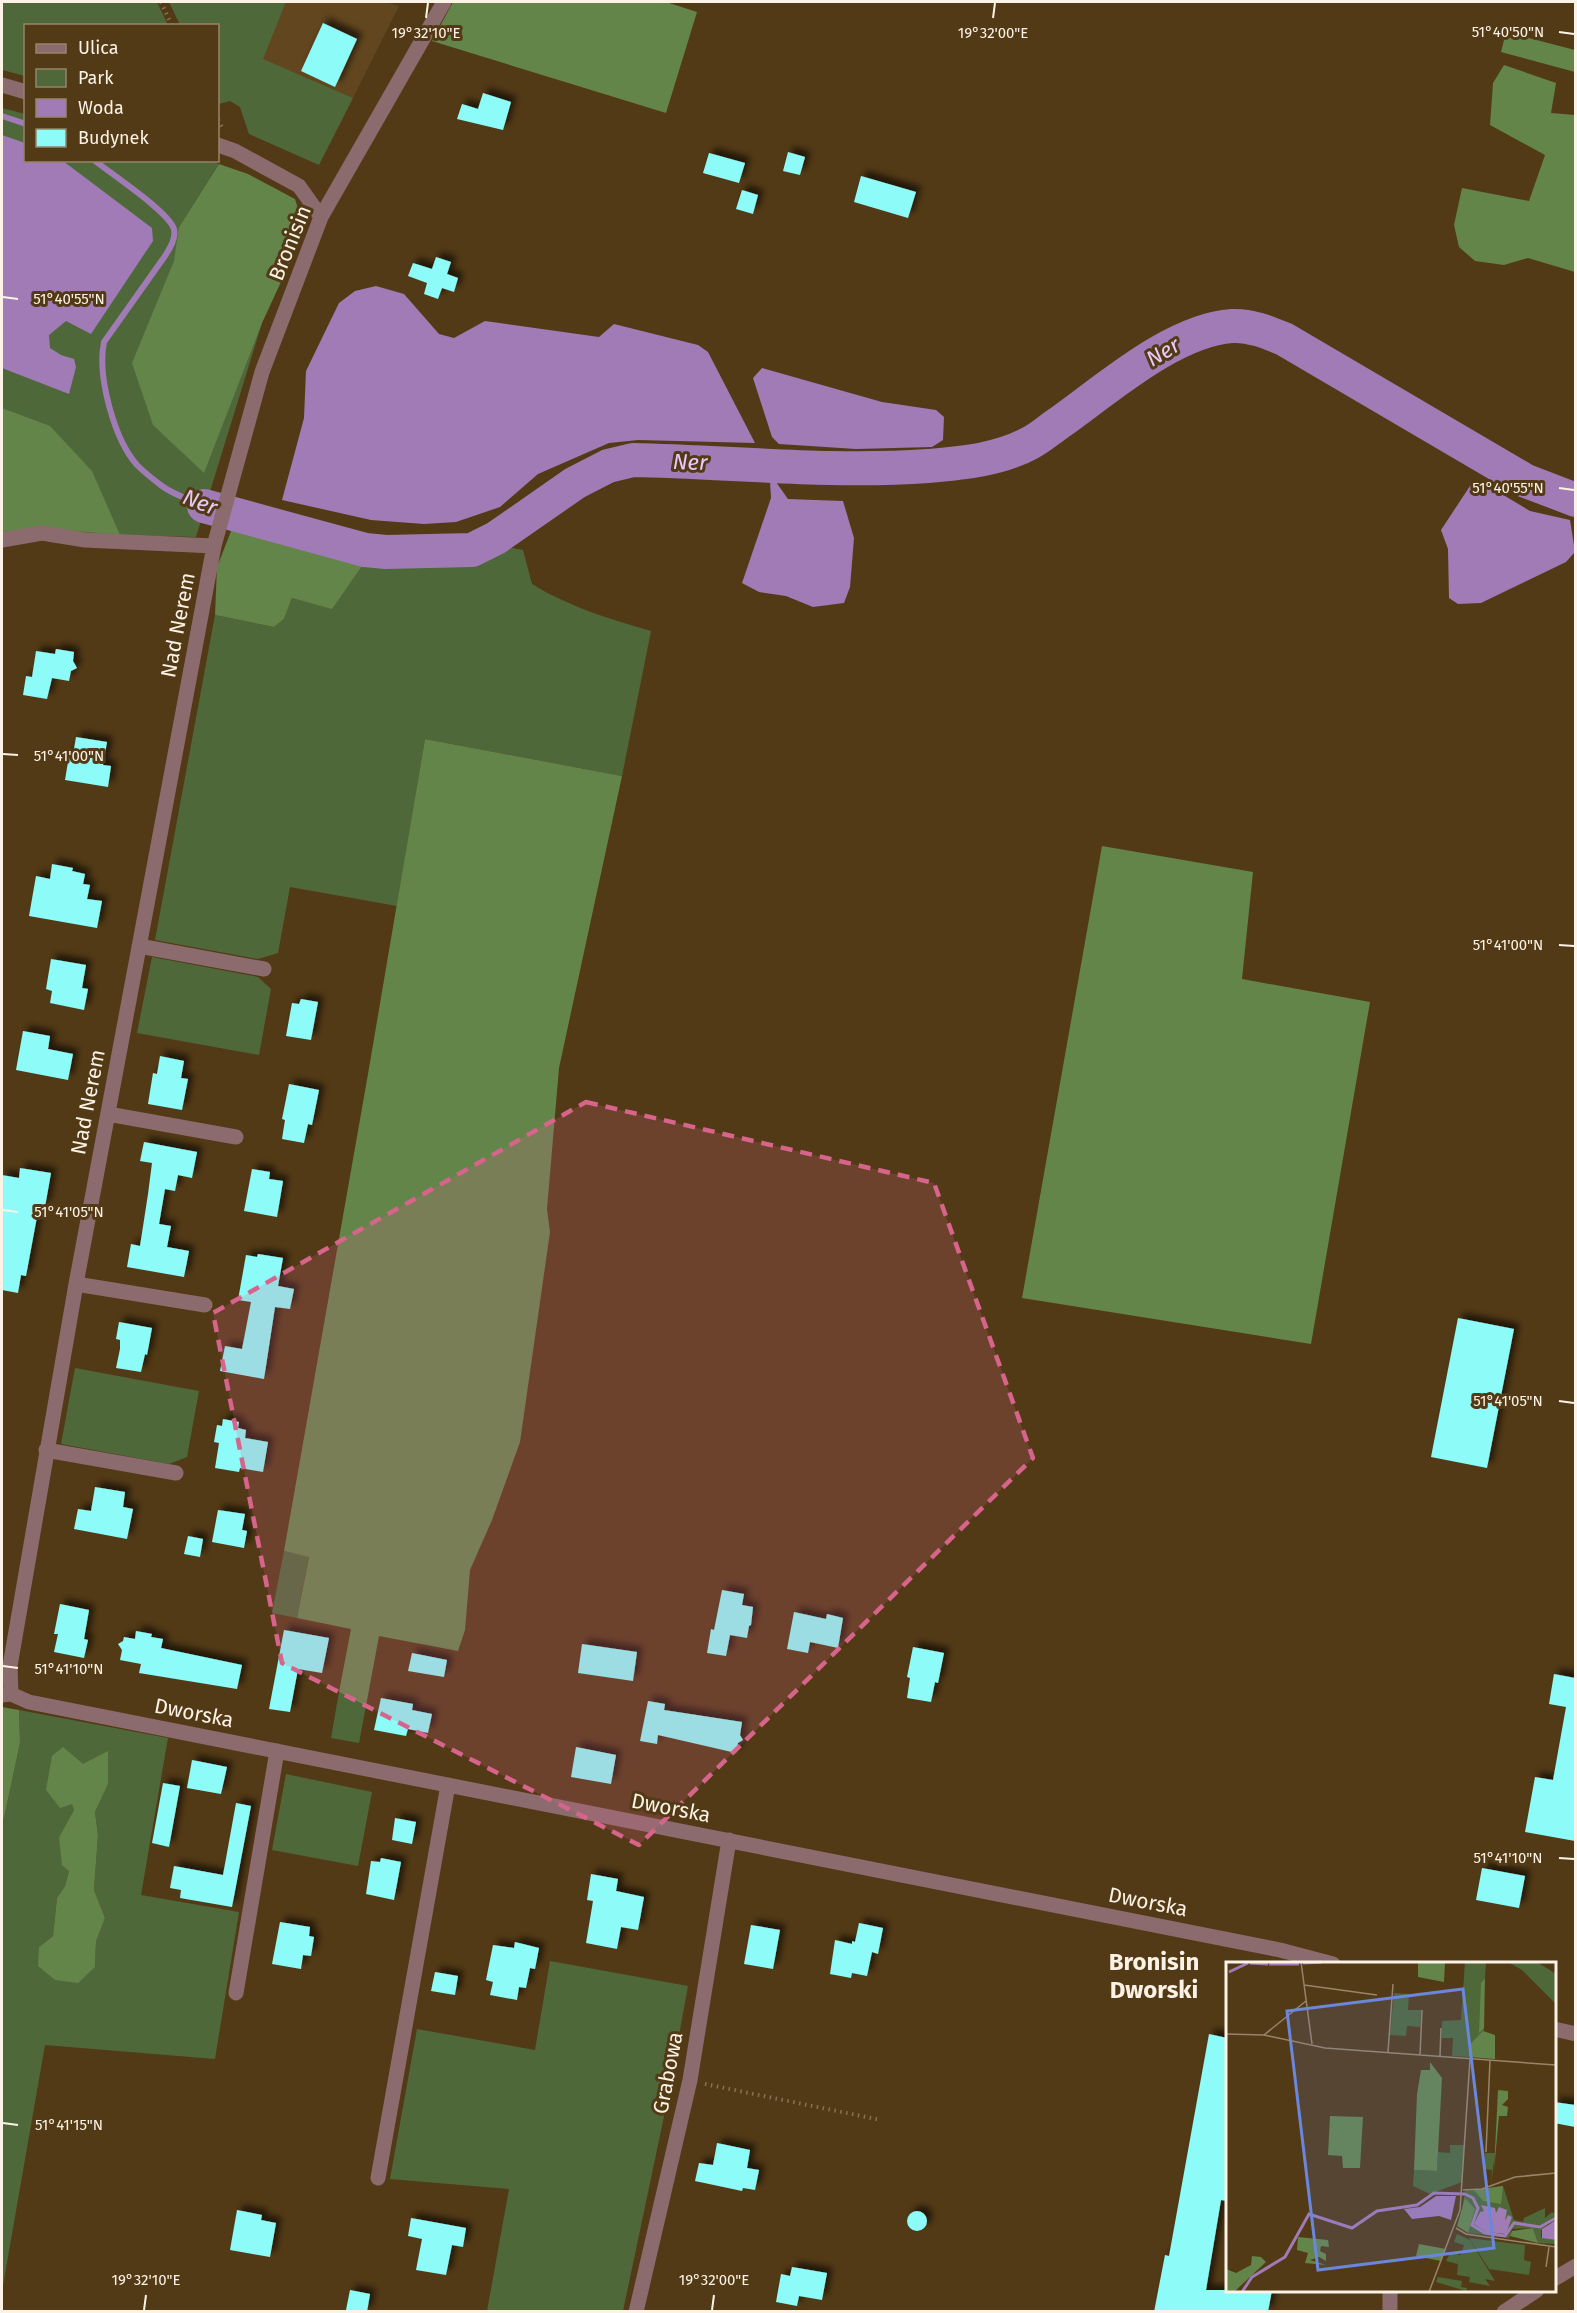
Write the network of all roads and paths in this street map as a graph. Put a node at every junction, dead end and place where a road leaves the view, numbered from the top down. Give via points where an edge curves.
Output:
1 (161, 2) edge
2 (444, 2) edge
3 (170, 24) edge
4 (2, 85) edge
5 (24, 91) edge
6 (219, 145) edge
7 (321, 217) junction
8 (221, 521) joint
9 (2, 540) edge
10 (214, 546) junction
11 (139, 946) junction
12 (264, 969) dead end
13 (108, 1114) junction
14 (236, 1137) dead end
15 (76, 1284) junction
16 (205, 1305) dead end
17 (46, 1450) junction
18 (176, 1473) dead end
19 (6, 1694) edge
20 (277, 1751) junction
21 (448, 1785) junction
22 (729, 1840) junction
23 (1325, 1962) edge
24 (236, 1993) dead end
25 (1556, 2029) edge
26 (1575, 2034) edge
27 (690, 2080) junction
28 (881, 2120) dead end
29 (378, 2178) dead end
30 (1575, 2266) edge
31 (1556, 2278) edge
32 (1390, 2292) edge
33 (1534, 2292) edge
34 (636, 2312) edge
35 (1390, 2312) edge
36 (1504, 2312) edge

1 - 3 path
2 - 7 street, Bronisin
4 - 5 street
6 - 7 street via 299,186
7 - 8 street, Bronisin via 262,372
8 - 10 street, Nad Nerem
9 - 10 street via 42,534
10 - 11 street, Nad Nerem
11 - 12 street
11 - 13 street, Nad Nerem
13 - 14 street
13 - 15 street, Nad Nerem
15 - 16 street
15 - 17 street, Nad Nerem
17 - 18 street
17 - 19 street, Nad Nerem
19 - 20 street, Dworska via 29,1702
20 - 21 street, Dworska
20 - 24 street
21 - 22 street, Dworska
21 - 29 street
22 - 23 street, Dworska via 1257,1945
22 - 27 street, Grabowa
25 - 26 street
27 - 28 path
27 - 34 street, Grabowa
30 - 31 street
32 - 35 street
33 - 36 street

